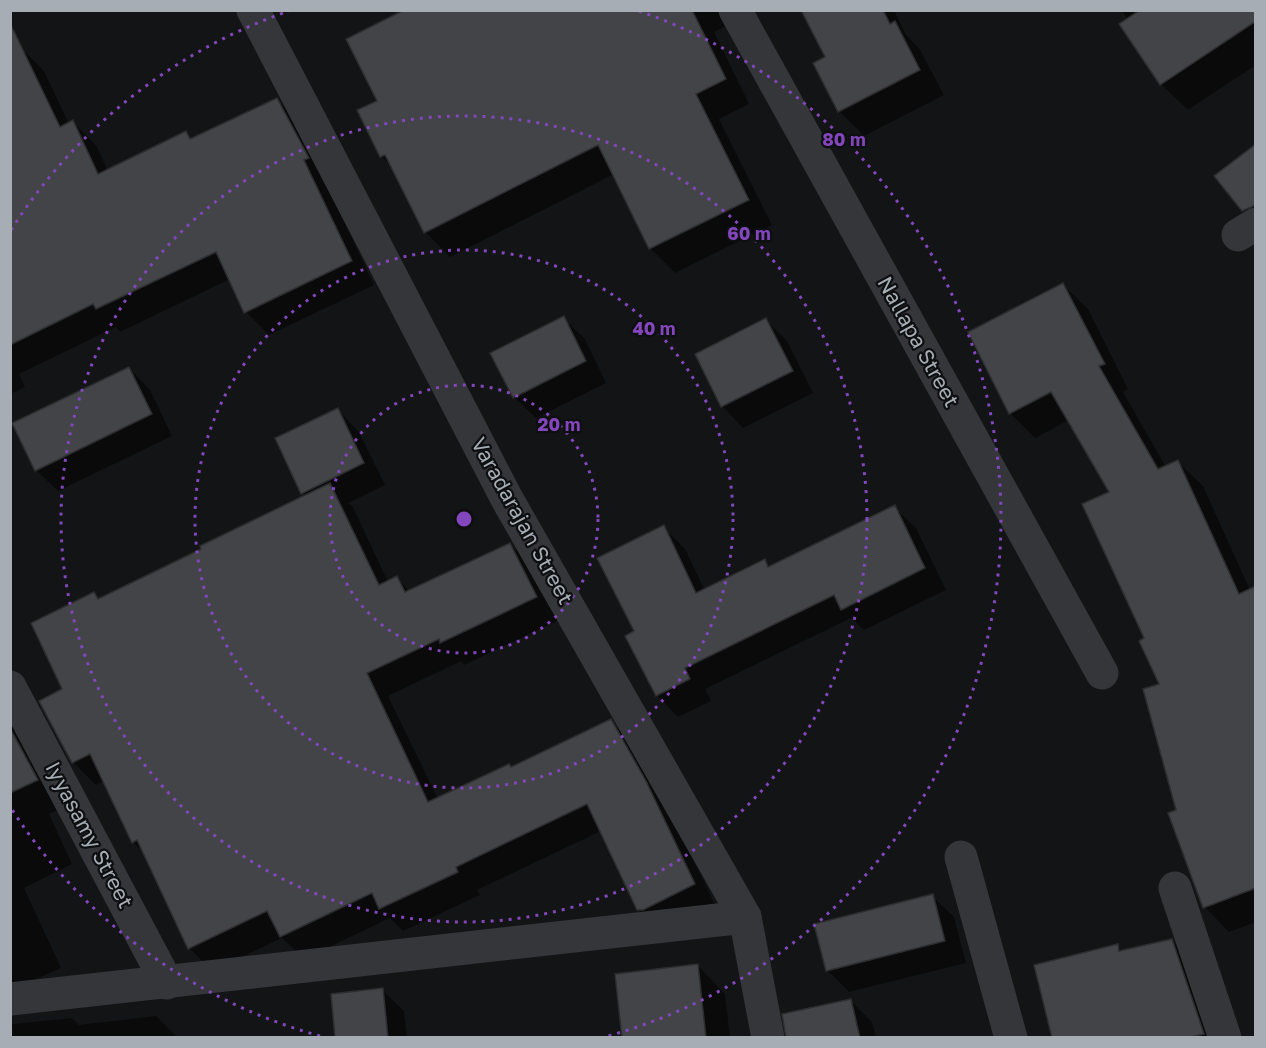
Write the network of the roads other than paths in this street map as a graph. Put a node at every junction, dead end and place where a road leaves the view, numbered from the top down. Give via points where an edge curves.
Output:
1 (253, 10) edge
2 (735, 10) edge
3 (1102, 673) dead end
4 (10, 687) edge
5 (961, 857) dead end
6 (1175, 888) dead end
7 (745, 917) junction
8 (166, 983) junction
9 (10, 999) edge
10 (768, 1038) edge
11 (1011, 1038) edge
12 (1225, 1038) edge

1 - 7 street, Varadarajan Street via 507,498
2 - 3 street, Nallapa Street
4 - 8 street, Iyyasamy Street
5 - 11 street
6 - 12 street
7 - 8 street
7 - 10 street, Varadarajan Street
8 - 9 street

